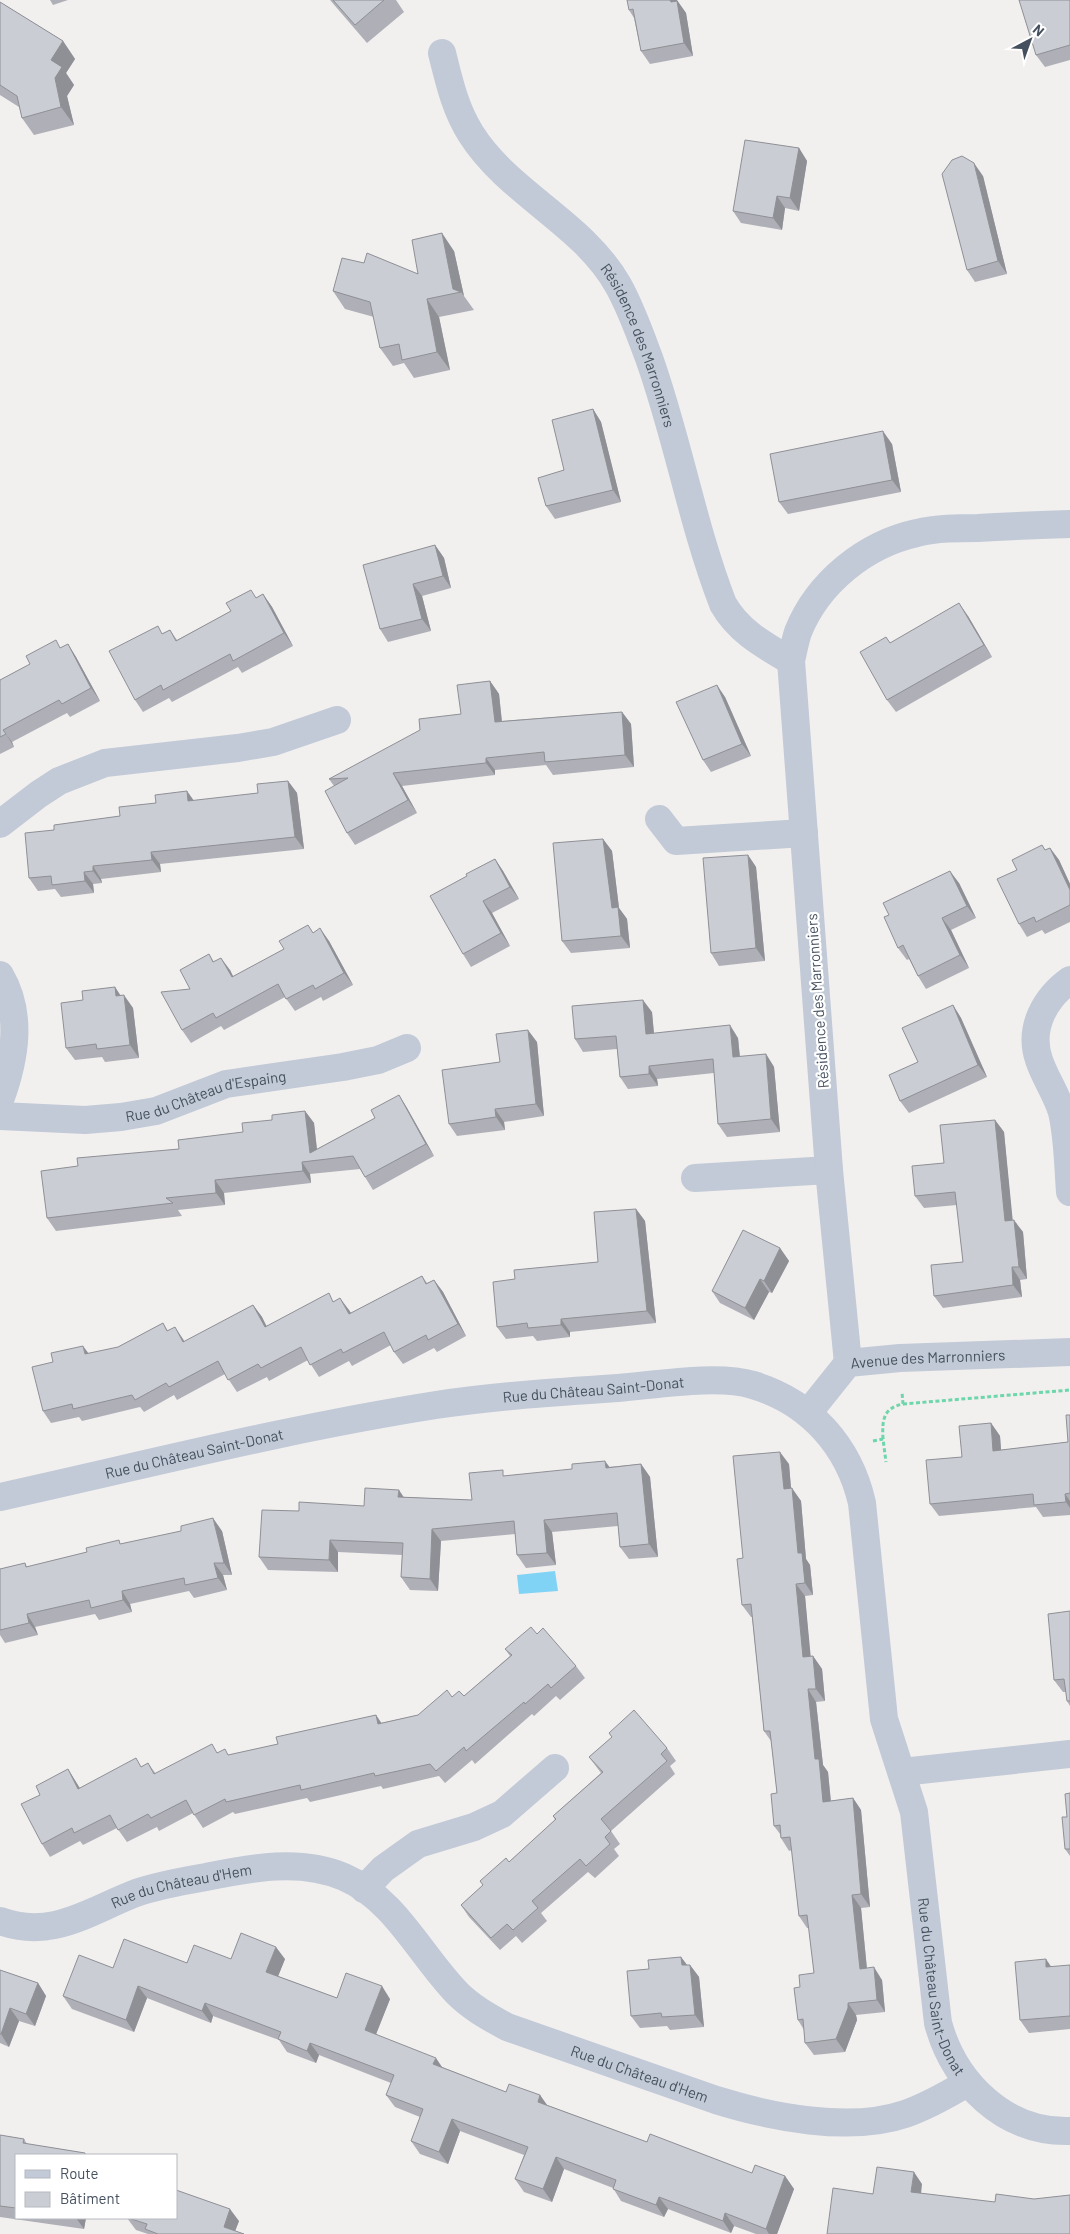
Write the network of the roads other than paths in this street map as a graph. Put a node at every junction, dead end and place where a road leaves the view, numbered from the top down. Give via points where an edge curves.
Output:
1 (442, 52) dead end
2 (1070, 524) edge
3 (791, 662) junction
4 (337, 720) dead end
5 (659, 819) dead end
6 (0, 824) edge
7 (804, 833) junction
8 (0, 975) edge
9 (1070, 980) edge
10 (406, 1048) dead end
11 (0, 1100) edge
12 (0, 1116) edge
13 (829, 1170) junction
14 (695, 1178) dead end
15 (1070, 1192) edge
16 (1070, 1352) edge
17 (848, 1363) junction
18 (808, 1413) junction
19 (0, 1497) edge
20 (1070, 1754) edge
21 (555, 1768) dead end
22 (902, 1772) junction
23 (364, 1889) junction
24 (0, 1921) edge
25 (967, 2083) junction
26 (1070, 2131) edge

1 - 3 street, Résidence des Marronniers via 453,96 471,135 512,179 593,251 617,283 662,397 723,604 732,620 749,636
2 - 3 street, Résidence des Marronniers via 939,530 917,533 872,550 853,562 821,594 798,632
3 - 7 street, Résidence des Marronniers
4 - 6 street via 306,732 238,748 105,763 59,782
5 - 7 street via 676,841
7 - 13 street, Résidence des Marronniers
8 - 11 street via 7,987 14,1014 15,1046
9 - 15 street via 1058,989 1040,1014 1036,1046 1062,1114
10 - 12 street, Rue du Château d'Espaing via 378,1060 226,1084 156,1111 121,1117 85,1120
13 - 14 street
13 - 17 street, Résidence des Marronniers
16 - 17 street, Avenue des Marronniers
17 - 18 street, Avenue des Marronniers
18 - 19 street, Rue du Château Saint-Donat via 787,1398 733,1382 511,1395 281,1434
18 - 22 street, Rue du Château Saint-Donat via 841,1449 857,1482 862,1502 884,1719
20 - 22 street
21 - 23 street via 502,1814 474,1828 418,1844 383,1869
22 - 25 street, Rue du Château Saint-Donat via 916,1821 938,2022 944,2044
23 - 24 street, Rue du Château d'Hem via 344,1877 319,1870 257,1867 138,1892 67,1924 39,1928 13,1926
23 - 25 street, Rue du Château d'Hem via 388,1909 457,1993 478,2012 507,2027 716,2100 802,2120 852,2121 903,2115
25 - 26 street, Rue du Château Saint-Donat via 982,2098 1020,2122 1043,2129

